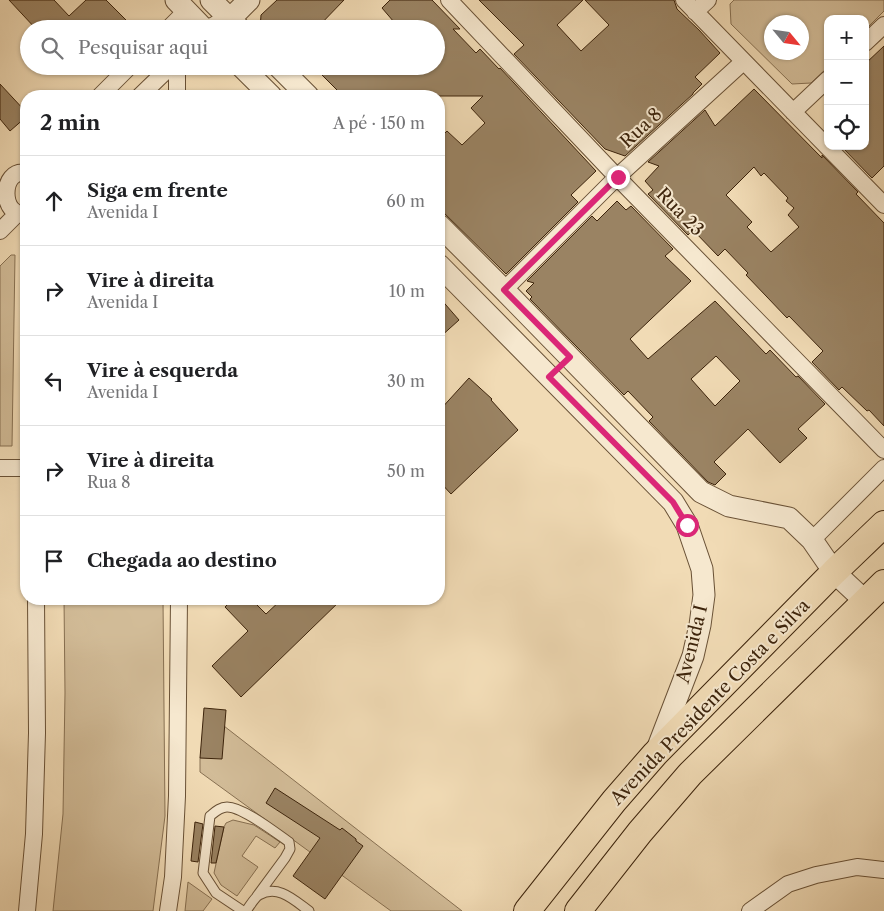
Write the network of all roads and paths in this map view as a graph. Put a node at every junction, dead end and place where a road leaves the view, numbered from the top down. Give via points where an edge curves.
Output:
1 (211, 0) edge
2 (248, 0) edge
3 (448, 0) edge
4 (684, 0) edge
5 (708, 0) edge
6 (186, 4) edge
7 (695, 12) junction
8 (174, 20) edge
9 (198, 20) edge
10 (224, 20) edge
11 (231, 20) edge
12 (884, 25) edge
13 (869, 39) edge
14 (743, 62) junction
15 (121, 75) edge
16 (162, 75) edge
17 (177, 75) edge
18 (250, 75) edge
19 (287, 75) edge
20 (824, 83) edge
21 (106, 90) edge
22 (146, 90) edge
23 (177, 90) edge
24 (265, 90) edge
25 (302, 90) edge
26 (793, 112) junction
27 (20, 172) edge
28 (618, 177) junction
29 (0, 191) edge
30 (884, 205) edge
31 (20, 214) edge
32 (20, 216) edge
33 (0, 231) edge
34 (445, 231) edge
35 (445, 271) edge
36 (504, 290) junction
37 (570, 357) junction
38 (549, 377) junction
39 (884, 450) edge
40 (0, 468) edge
41 (20, 468) edge
42 (884, 468) edge
43 (884, 524) edge
44 (812, 540) junction
45 (834, 572) junction
46 (884, 583) edge
47 (865, 601) junction
48 (36, 605) edge
49 (179, 605) edge
50 (655, 754) junction
51 (884, 870) edge
52 (258, 896) junction
53 (27, 911) edge
54 (168, 911) edge
55 (245, 911) edge
56 (309, 911) edge
57 (527, 911) edge
58 (578, 911) edge
59 (750, 911) edge

1 - 10 street
2 - 11 street
3 - 28 street, Rua 23
4 - 7 street
5 - 7 street
6 - 8 street
6 - 9 street
7 - 14 street
12 - 13 street
14 - 26 street
14 - 28 street, Rua 8
15 - 21 street
16 - 22 street
17 - 23 street
18 - 24 street
19 - 25 street
20 - 26 street
26 - 30 street
27 - 29 street via 7,178
28 - 36 street, Rua 8
28 - 39 street, Rua 23
29 - 31 street via 5,207 10,212
32 - 33 street
34 - 36 street
35 - 38 street, Avenida I
36 - 37 street
37 - 38 street
37 - 44 street via 700,492 729,506 789,518
38 - 50 street, Avenida I via 673,502 687,525 702,569 704,595 693,656
40 - 41 street
42 - 44 street
43 - 45 main road, Avenida Presidente Costa e Silva
44 - 45 street
45 - 47 street
45 - 50 main road, Avenida Presidente Costa e Silva
46 - 47 main road, Avenida Presidente Costa e Silva
47 - 58 main road, Avenida Presidente Costa e Silva via 690,774
48 - 53 street via 34,834
49 - 54 street via 177,796
50 - 57 main road, Avenida Presidente Costa e Silva
51 - 59 street via 857,868 816,875 788,884
52 - 55 lane
52 - 55 lane via 285,858 290,849 289,842 254,817 228,807 217,810 210,816 204,873 216,893
52 - 56 lane via 274,891

